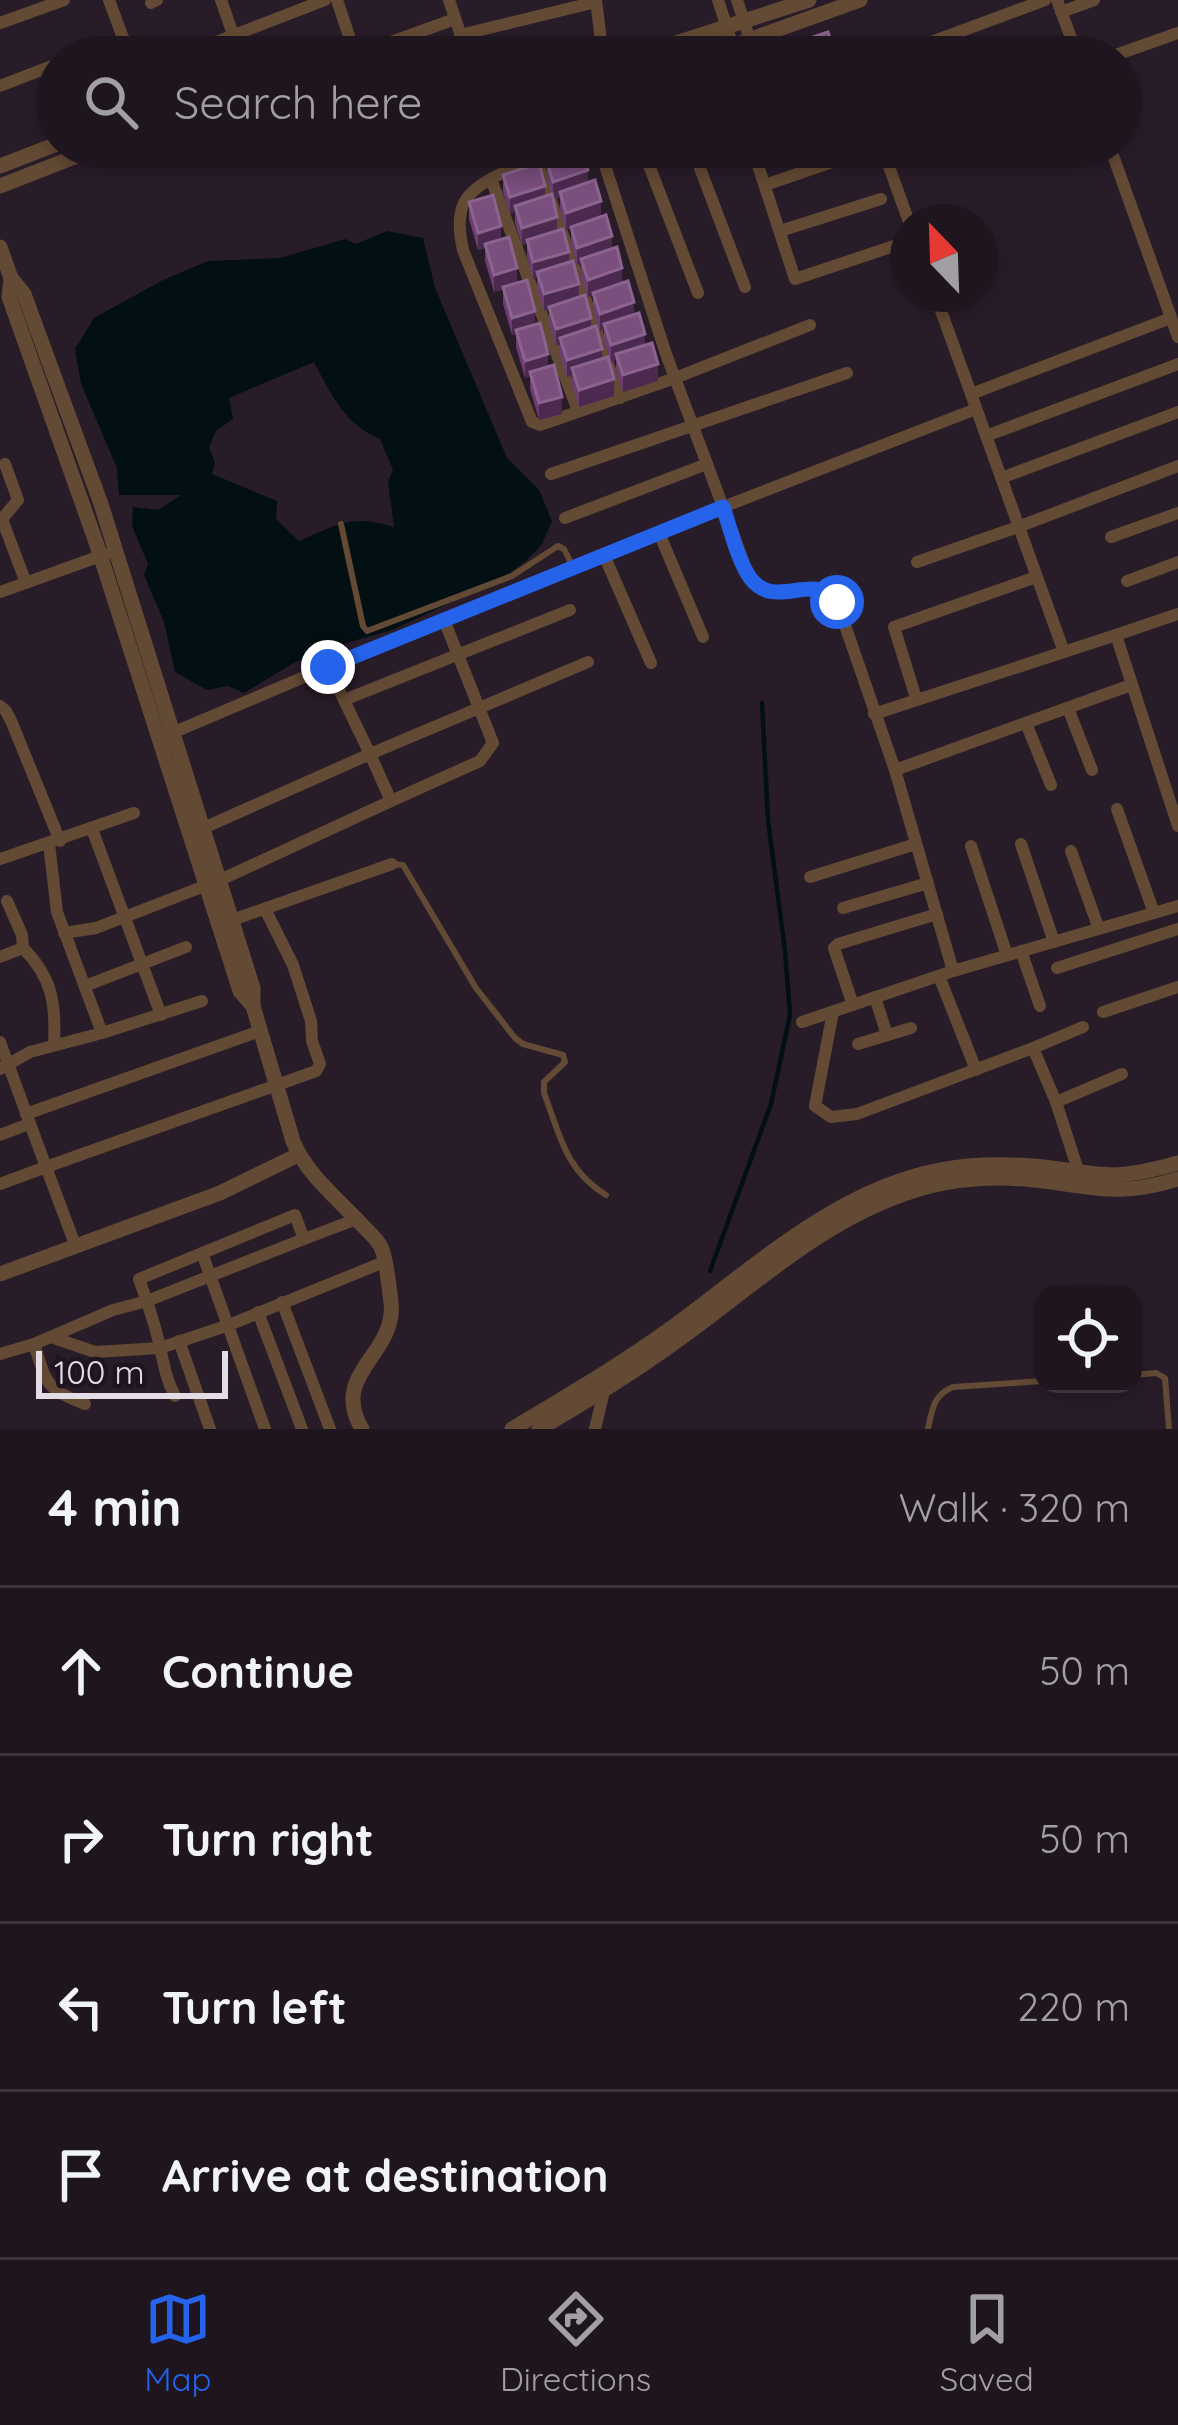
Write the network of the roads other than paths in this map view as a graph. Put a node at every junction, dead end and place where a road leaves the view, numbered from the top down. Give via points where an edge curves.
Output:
1 (64, 0) edge
2 (109, 0) edge
3 (221, 0) edge
4 (326, 0) edge
5 (337, 0) edge
6 (449, 0) edge
7 (528, 0) edge
8 (718, 0) edge
9 (737, 0) edge
10 (809, 0) edge
11 (860, 0) edge
12 (1045, 0) edge
13 (1094, 0) edge
14 (596, 1) edge
15 (1059, 6) edge
16 (532, 17) junction
17 (455, 19) junction
18 (0, 23) edge
19 (727, 26) junction
20 (1178, 33) edge
21 (460, 35) joint
22 (123, 36) edge
23 (234, 36) edge
24 (236, 36) edge
25 (349, 36) edge
26 (409, 36) edge
27 (600, 36) edge
28 (697, 36) edge
29 (724, 36) edge
30 (743, 36) edge
31 (761, 36) edge
32 (948, 36) edge
33 (1070, 36) edge
34 (1142, 46) edge
35 (36, 72) edge
36 (0, 86) edge
37 (36, 152) edge
38 (0, 166) edge
39 (46, 168) edge
40 (518, 168) edge
41 (539, 168) edge
42 (606, 168) edge
43 (650, 168) edge
44 (700, 168) edge
45 (760, 168) edge
46 (817, 168) edge
47 (887, 168) edge
48 (1118, 168) edge
49 (491, 178) junction
50 (766, 185) junction
51 (0, 186) edge
52 (881, 199) dead end
53 (902, 204) edge
54 (780, 231) junction
55 (890, 247) edge
56 (0, 248) edge
57 (745, 287) dead end
58 (698, 293) dead end
59 (1172, 301) edge
60 (941, 312) edge
61 (1171, 319) junction
62 (810, 325) dead end
63 (1178, 338) edge
64 (1178, 364) edge
65 (847, 373) dead end
66 (675, 377) junction
67 (971, 394) junction
68 (620, 398) junction
69 (976, 409) junction
70 (578, 411) junction
71 (1178, 412) edge
72 (693, 427) junction
73 (986, 436) junction
74 (5, 464) dead end
75 (707, 464) junction
76 (1178, 466) edge
77 (551, 474) dead end
78 (1001, 478) junction
79 (723, 507) junction
80 (1178, 513) edge
81 (565, 518) dead end
82 (341, 524) dead end
83 (1018, 526) junction
84 (659, 533) junction
85 (1111, 537) dead end
86 (108, 553) junction
87 (604, 555) junction
88 (916, 562) dead end
89 (1178, 562) edge
90 (573, 567) junction
91 (1036, 577) junction
92 (1127, 581) dead end
93 (26, 583) junction
94 (0, 592) edge
95 (570, 610) dead end
96 (1178, 614) edge
97 (444, 620) junction
98 (1116, 635) junction
99 (703, 637) dead end
100 (1064, 652) junction
101 (458, 655) junction
102 (588, 662) dead end
103 (651, 664) dead end
104 (328, 667) junction
105 (1131, 685) junction
106 (916, 698) junction
107 (344, 700) junction
108 (0, 706) edge
109 (480, 706) junction
110 (1068, 708) junction
111 (874, 714) junction
112 (1026, 723) junction
113 (167, 736) junction
114 (370, 754) junction
115 (895, 770) junction
116 (1092, 770) dead end
117 (1171, 774) edge
118 (1052, 785) dead end
119 (391, 801) junction
120 (1117, 809) dead end
121 (134, 813) dead end
122 (1178, 824) edge
123 (92, 829) junction
124 (197, 830) junction
125 (54, 842) junction
126 (916, 844) junction
127 (1021, 844) dead end
128 (971, 846) dead end
129 (1071, 851) dead end
130 (0, 860) edge
131 (392, 864) joint
132 (810, 877) dead end
133 (213, 882) junction
134 (928, 883) junction
135 (7, 901) dead end
136 (1178, 906) edge
137 (843, 908) dead end
138 (266, 909) junction
139 (1154, 913) junction
140 (937, 914) junction
141 (124, 916) junction
142 (232, 920) junction
143 (1099, 929) junction
144 (1178, 929) edge
145 (64, 933) junction
146 (1054, 942) junction
147 (186, 947) dead end
148 (23, 948) junction
149 (1014, 953) junction
150 (0, 956) edge
151 (142, 964) junction
152 (960, 968) junction
153 (1057, 968) dead end
154 (939, 976) junction
155 (85, 986) junction
156 (1178, 986) edge
157 (875, 997) junction
158 (202, 1000) dead end
159 (853, 1005) junction
160 (253, 1006) junction
161 (1040, 1006) dead end
162 (832, 1012) junction
163 (1103, 1012) dead end
164 (161, 1015) junction
165 (802, 1022) dead end
166 (1083, 1027) dead end
167 (911, 1028) dead end
168 (260, 1031) junction
169 (101, 1033) junction
170 (887, 1034) junction
171 (0, 1042) edge
172 (858, 1044) dead end
173 (54, 1045) junction
174 (1034, 1048) junction
175 (5, 1067) edge
176 (976, 1070) junction
177 (1122, 1074) dead end
178 (277, 1084) junction
179 (1056, 1102) junction
180 (28, 1119) junction
181 (0, 1135) edge
182 (298, 1155) junction
183 (1178, 1163) edge
184 (46, 1167) junction
185 (1079, 1173) junction
186 (1178, 1179) edge
187 (1119, 1183) junction
188 (0, 1184) edge
189 (606, 1195) dead end
190 (356, 1219) junction
191 (304, 1239) junction
192 (76, 1247) junction
193 (202, 1252) junction
194 (384, 1262) junction
195 (0, 1274) edge
196 (211, 1275) junction
197 (146, 1300) junction
198 (283, 1302) junction
199 (258, 1312) junction
200 (229, 1325) junction
201 (51, 1337) junction
202 (179, 1341) junction
203 (34, 1344) junction
204 (160, 1348) junction
205 (0, 1354) edge
206 (1142, 1374) edge
207 (1034, 1382) edge
208 (600, 1385) junction
209 (175, 1396) dead end
210 (85, 1404) dead end
211 (210, 1429) edge
212 (265, 1429) edge
213 (302, 1429) edge
214 (330, 1429) edge
215 (362, 1429) edge
216 (512, 1429) edge
217 (539, 1429) edge
218 (595, 1429) edge
219 (928, 1429) edge
220 (1169, 1429) edge

1 - 18 street
2 - 22 street
3 - 23 street
4 - 24 street
5 - 25 street
6 - 17 street
7 - 16 street
8 - 19 street
9 - 19 street
10 - 19 street
11 - 31 street
12 - 32 street
13 - 15 street
14 - 16 street
14 - 27 street
15 - 33 street
16 - 21 street
17 - 21 street
17 - 26 street
19 - 28 street
19 - 29 street
19 - 30 street
20 - 34 street
35 - 36 street
37 - 38 street
39 - 51 street
40 - 49 street
41 - 68 street
42 - 66 street
43 - 58 street
44 - 57 street
45 - 50 street
46 - 50 street
47 - 53 street
48 - 59 street
49 - 70 street
49 - 70 street via 466,199 463,250 532,422
50 - 54 street
52 - 54 street
54 - 55 street via 795,279
56 - 86 street via 9,297
59 - 61 street
60 - 67 street
61 - 63 street
61 - 67 street
62 - 66 street
64 - 73 street
65 - 72 street
66 - 68 street
66 - 72 street
67 - 69 street
68 - 70 street
69 - 73 street
69 - 79 street
71 - 78 street
72 - 75 street
72 - 77 street
73 - 78 street
74 - 93 street via 18,500 2,519
75 - 79 street
75 - 81 street
76 - 83 street
78 - 83 street
79 - 84 street
79 - 111 street via 757,585 834,596
80 - 85 street
82 - 90 lane via 367,631 512,576 558,546
83 - 88 street
83 - 91 street
84 - 87 street
84 - 99 street
86 - 93 street
86 - 113 street
87 - 90 street
87 - 103 street
89 - 92 street
90 - 97 street
91 - 100 street
91 - 106 street via 894,627
93 - 94 street
95 - 101 street
96 - 98 street
97 - 101 street
97 - 104 street
98 - 100 street
98 - 105 street
100 - 106 street
101 - 107 street
101 - 109 street
102 - 109 street
104 - 107 street
104 - 113 street
105 - 110 street
105 - 117 street
106 - 111 street
107 - 114 street
108 - 125 street
109 - 114 street
109 - 119 street via 494,742 485,755
110 - 112 street
110 - 116 street
111 - 115 street
112 - 115 street
112 - 118 street
113 - 124 street
114 - 119 street
114 - 124 street
115 - 126 street
117 - 122 street
119 - 133 street
120 - 139 street
121 - 123 street
123 - 125 street
123 - 141 street
124 - 133 street
125 - 130 street
125 - 145 street
126 - 132 street
126 - 134 street
127 - 146 street
128 - 149 street
129 - 143 street
131 - 138 street
131 - 189 lane via 403,865 515,1038 563,1055 544,1093 569,1161
133 - 141 street
133 - 142 street
133 - 160 street via 240,991
134 - 137 street
134 - 140 street
135 - 148 street
136 - 139 street
138 - 142 street
138 - 178 street via 293,965 320,1064
139 - 143 street
140 - 152 street via 953,970
140 - 159 street via 834,948
141 - 145 street
141 - 151 street
142 - 160 street
143 - 146 street
144 - 153 street
145 - 155 street
146 - 149 street
147 - 151 street
148 - 150 street
148 - 173 street via 53,996
149 - 152 street
149 - 161 street
151 - 155 street
151 - 164 street
152 - 154 street
154 - 157 street
154 - 176 street
155 - 169 street
156 - 163 street
157 - 159 street
157 - 170 street
158 - 164 street
159 - 162 street
160 - 168 street
162 - 165 street
162 - 176 street via 815,1106 831,1117
164 - 169 street
166 - 174 street
167 - 170 street
168 - 178 street
168 - 180 street
169 - 173 street
170 - 172 street
171 - 175 street
173 - 175 street
174 - 176 street
174 - 179 street
175 - 180 street
177 - 179 street
178 - 182 street
178 - 184 street
179 - 185 street
180 - 181 street
180 - 184 street
182 - 190 street
182 - 192 street
183 - 187 street
184 - 188 street
184 - 192 street
185 - 187 street
185 - 208 street via 944,1169 879,1190 782,1245
186 - 187 street
187 - 208 street via 1086,1189 988,1180 917,1189 820,1235 682,1338
190 - 191 street
190 - 194 street via 381,1246
191 - 193 street via 295,1215
191 - 196 street
192 - 195 street
193 - 196 street
193 - 197 street via 139,1279
194 - 198 street
194 - 215 street via 392,1309 386,1336 352,1392
196 - 197 street
196 - 200 street
197 - 201 street
197 - 204 street
198 - 199 street
198 - 214 street
199 - 200 street
199 - 213 street
200 - 202 street
200 - 212 street
201 - 203 street
201 - 204 street via 95,1352
202 - 204 street
202 - 211 street
203 - 205 street
203 - 210 street via 52,1389
204 - 209 street
206 - 220 lane via 1165,1378
207 - 219 lane via 943,1391
208 - 216 street
208 - 217 street
208 - 218 street

